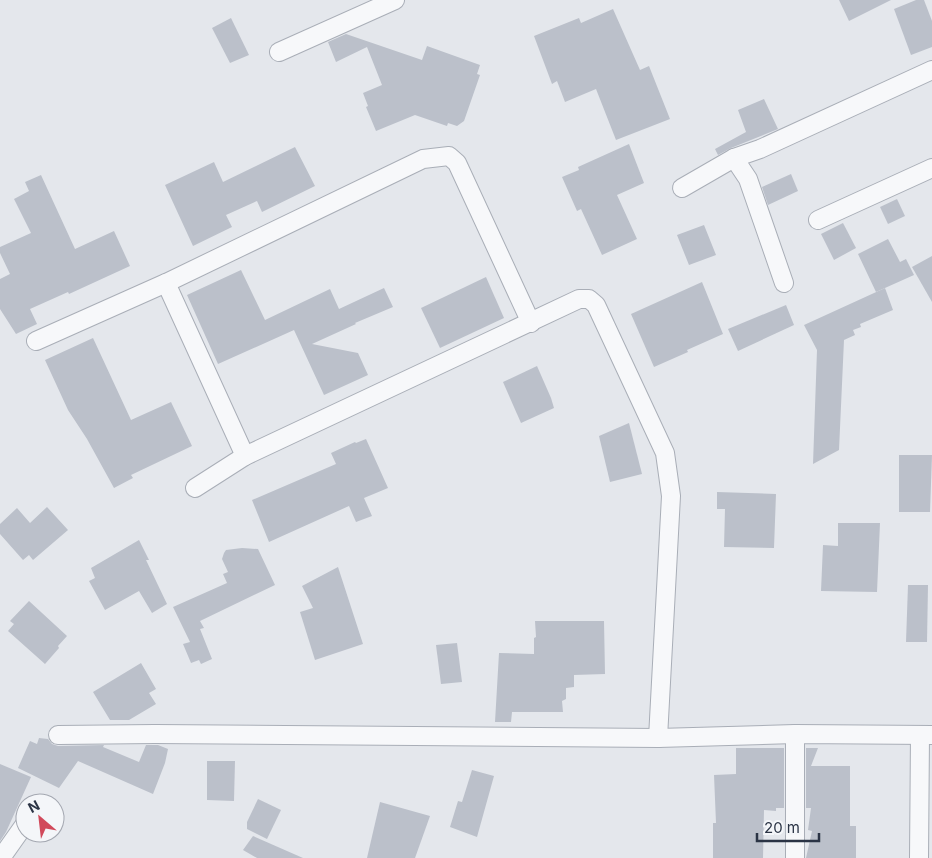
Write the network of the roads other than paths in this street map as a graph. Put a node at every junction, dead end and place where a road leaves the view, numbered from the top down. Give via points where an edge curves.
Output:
1 (394, 0) edge
2 (279, 52) dead end
3 (932, 70) edge
4 (734, 158) junction
5 (932, 168) edge
6 (682, 188) dead end
7 (818, 220) dead end
8 (166, 283) junction
9 (784, 283) dead end
10 (531, 323) junction
11 (36, 341) dead end
12 (244, 456) junction
13 (195, 488) dead end
14 (795, 734) junction
15 (58, 735) dead end
16 (926, 735) edge
17 (658, 738) junction
18 (15, 838) edge
19 (1, 858) edge
20 (795, 858) edge
21 (919, 858) edge

1 - 2 street
3 - 4 street
4 - 6 street
4 - 9 street via 748,179
5 - 7 street
8 - 10 street via 423,159 449,156 457,163
8 - 11 street
8 - 12 street
10 - 12 street
10 - 17 street via 579,300 589,299 596,305 665,452 671,496
12 - 13 street
14 - 16 street
14 - 17 street
14 - 20 street
15 - 17 street
16 - 21 street
18 - 19 street

